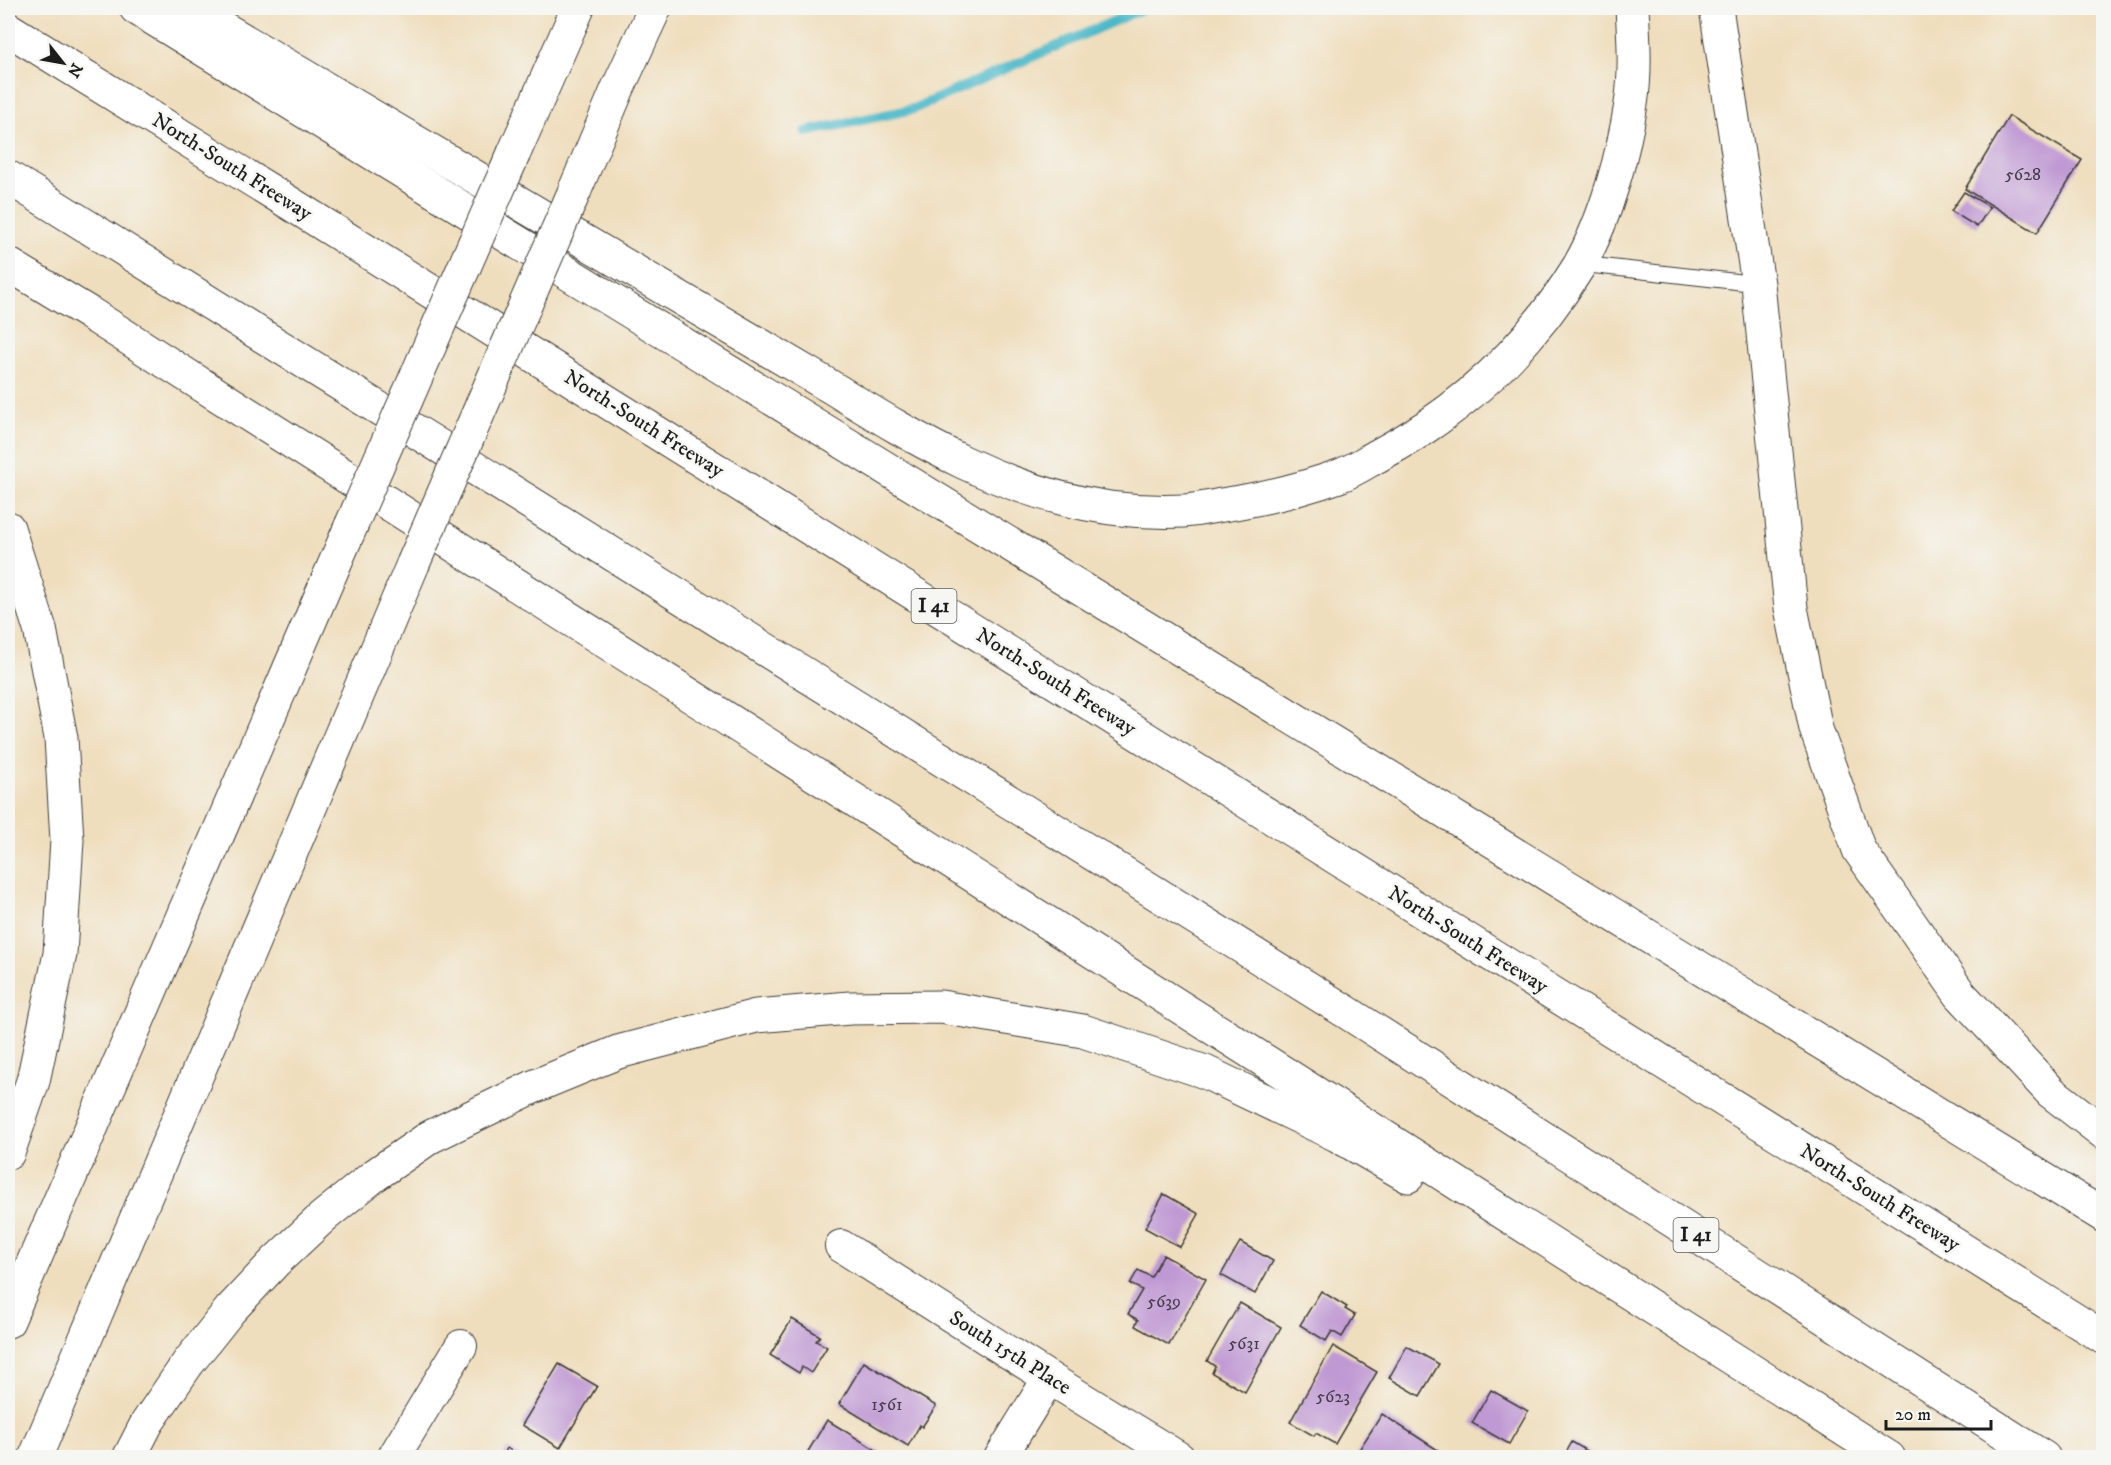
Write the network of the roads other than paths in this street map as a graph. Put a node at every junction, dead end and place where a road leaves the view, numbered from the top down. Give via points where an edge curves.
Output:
1 (136, 8) edge
2 (189, 8) edge
3 (578, 8) edge
4 (656, 8) edge
5 (1632, 8) edge
6 (1716, 8) edge
7 (8, 29) edge
8 (8, 177) edge
9 (8, 264) edge
10 (1580, 264) junction
11 (1758, 284) junction
12 (8, 528) edge
13 (2103, 1133) edge
14 (8, 1153) edge
15 (2103, 1216) edge
16 (841, 1246) dead end
17 (8, 1321) edge
18 (2103, 1338) edge
19 (461, 1346) dead end
20 (1049, 1378) junction
21 (1831, 1421) junction
22 (35, 1458) edge
23 (129, 1458) edge
24 (393, 1458) edge
25 (1000, 1458) edge
26 (1179, 1458) edge
27 (1889, 1458) edge
28 (2044, 1458) edge

1 - 15 highway
2 - 10 highway via 908,435 987,475 1047,495 1111,508 1185,511 1271,497 1341,475 1400,444 1453,409 1497,370 1540,322
3 - 17 highway, bridge
4 - 22 highway, bridge via 413,564
5 - 10 highway via 1631,103 1606,205
6 - 11 highway
7 - 18 highway, North-South Freeway / I 41
8 - 28 highway, I 41 via 1348,1013
9 - 21 highway
10 - 11 lane
11 - 13 highway via 1791,608 1816,729 1859,850 1960,994 2051,1092
12 - 14 highway via 40,629 61,738 67,840 60,954 33,1081
16 - 20 street, South 15th Place
19 - 24 street
20 - 25 street
20 - 26 street, South 15th Place
21 - 23 highway via 1337,1135 1206,1072 1083,1031 941,1007 850,1008 756,1016 618,1052 533,1087 430,1137 322,1217 230,1310 174,1383
21 - 27 highway

